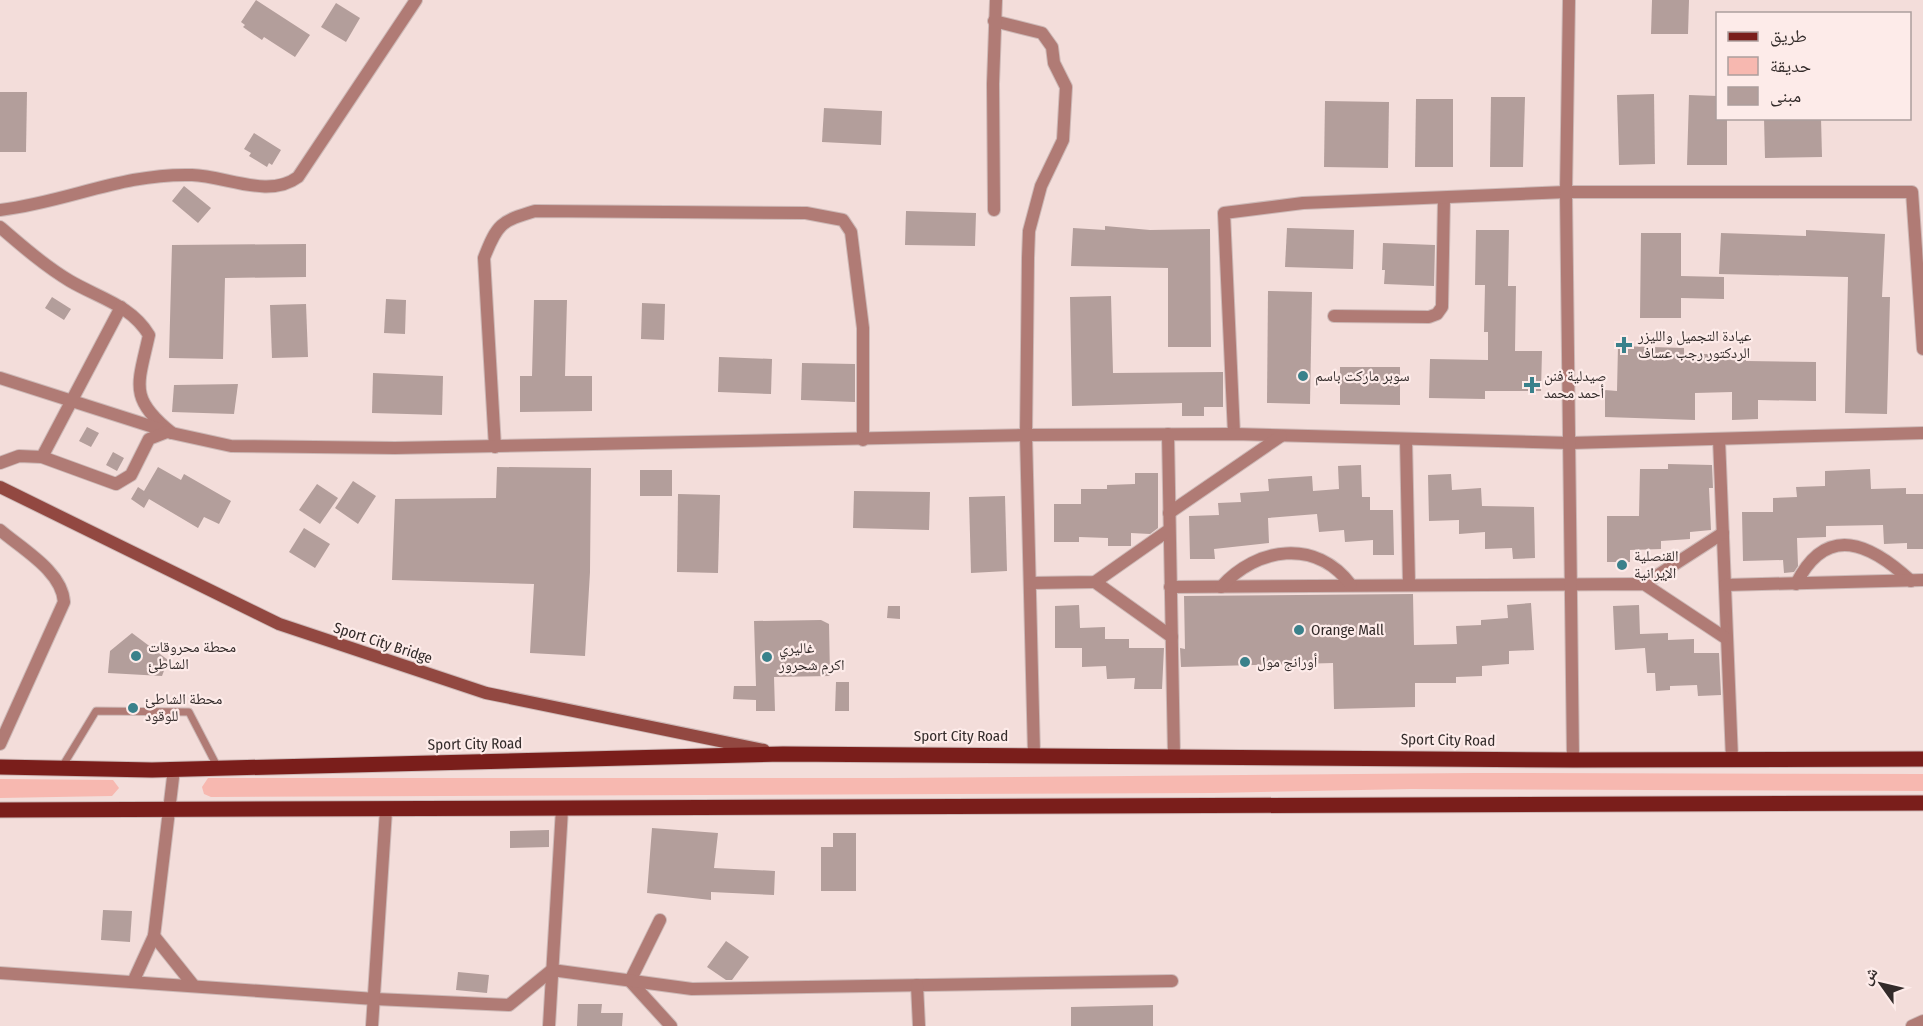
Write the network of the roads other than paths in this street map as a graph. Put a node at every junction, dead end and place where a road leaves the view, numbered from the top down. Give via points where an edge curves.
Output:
1 (416, 0) edge
2 (996, 0) edge
3 (1569, 0) edge
4 (994, 21) junction
5 (1566, 192) junction
6 (1444, 198) junction
7 (0, 210) edge
8 (994, 210) dead end
9 (0, 227) edge
10 (121, 307) junction
11 (1334, 315) dead end
12 (1923, 348) edge
13 (0, 378) edge
14 (71, 402) junction
15 (172, 433) junction
16 (1923, 433) edge
17 (1168, 434) junction
18 (1026, 435) junction
19 (1234, 435) junction
20 (1281, 436) junction
21 (1406, 439) junction
22 (1719, 439) junction
23 (862, 440) junction
24 (1570, 443) junction
25 (495, 447) junction
26 (42, 458) junction
27 (0, 463) edge
28 (5, 489) edge
29 (1169, 513) junction
30 (0, 530) edge
31 (1169, 530) junction
32 (1723, 533) junction
33 (1917, 580) edge
34 (1095, 582) junction
35 (1571, 582) junction
36 (1030, 583) junction
37 (1409, 584) junction
38 (1644, 584) junction
39 (1797, 584) junction
40 (1351, 585) junction
41 (1725, 585) junction
42 (1170, 587) junction
43 (1221, 587) junction
44 (1172, 638) junction
45 (1727, 639) junction
46 (0, 744) edge
47 (783, 754) junction
48 (1034, 754) junction
49 (1174, 756) junction
50 (1731, 759) junction
51 (1923, 759) edge
52 (1573, 760) junction
53 (0, 766) edge
54 (62, 768) junction
55 (218, 768) junction
56 (174, 769) junction
57 (1923, 803) edge
58 (562, 809) junction
59 (0, 810) edge
60 (386, 810) junction
61 (168, 811) junction
62 (660, 920) dead end
63 (154, 936) junction
64 (552, 970) junction
65 (0, 973) edge
66 (630, 981) junction
67 (1172, 981) dead end
68 (133, 982) junction
69 (917, 985) junction
70 (194, 986) junction
71 (375, 999) junction
72 (1923, 1021) edge
73 (372, 1026) edge
74 (549, 1026) edge
75 (671, 1026) edge
76 (919, 1026) edge
77 (1912, 1026) edge

1 - 7 street via 292,182 267,187 195,175 147,176 44,203
2 - 4 street
3 - 5 street
4 - 8 street
4 - 18 street via 1042,33 1052,47 1054,63 1066,87 1063,140 1041,186 1029,231
5 - 6 street
5 - 12 street via 1911,192
5 - 24 street
6 - 11 street via 1442,307 1437,314
6 - 19 street via 1303,202 1224,213
9 - 10 street via 51,268
10 - 14 street
10 - 15 street via 140,321 149,335 138,380 146,410
13 - 14 street
14 - 15 street
14 - 26 street
15 - 25 street via 213,443 257,447
15 - 26 street via 148,439 130,475 116,484
16 - 22 street
17 - 18 street
17 - 19 street
17 - 29 street
18 - 23 street
18 - 36 street
19 - 20 street
20 - 21 street
20 - 29 street
21 - 24 street
21 - 37 street
22 - 24 street
22 - 32 street
23 - 25 street
23 - 25 street via 863,328 851,232 843,220 806,213 535,211 506,220 492,238 484,258
24 - 35 street
26 - 27 street via 19,456
28 - 47 main road, Sport City Bridge via 279,624 486,693
29 - 31 street
30 - 46 street via 54,576 64,602
31 - 34 street
31 - 42 street
32 - 38 street
32 - 41 street
33 - 39 street
33 - 39 street via 1883,556 1856,545 1836,546 1821,554 1804,569
34 - 36 street
34 - 44 street
35 - 37 street
35 - 38 street
35 - 52 street
36 - 48 street
37 - 40 street
38 - 45 street
39 - 41 street
40 - 43 street
40 - 43 street via 1343,574 1323,562 1286,553 1259,558 1233,574
41 - 45 street
42 - 43 street
42 - 44 street
44 - 49 street
45 - 50 street
47 - 48 main road, Sport City Road
47 - 55 main road, Sport City Road
48 - 49 main road, Sport City Road
49 - 52 main road, Sport City Road
50 - 51 main road, Sport City Road
50 - 52 main road, Sport City Road
53 - 54 main road, Sport City Road
54 - 55 lane via 96,711 107,711 189,712
54 - 56 main road, Sport City Road
55 - 56 main road, Sport City Road
56 - 61 street
57 - 58 main road
58 - 60 main road
58 - 64 street
59 - 61 main road
60 - 61 main road
60 - 71 street
61 - 63 street
62 - 66 street
63 - 68 street
63 - 70 street
64 - 66 street
64 - 71 street via 509,1005
64 - 74 street
65 - 68 street
66 - 69 street via 692,989
66 - 75 street
67 - 69 street
68 - 70 street
69 - 76 street
70 - 71 street
71 - 73 street
72 - 77 street

